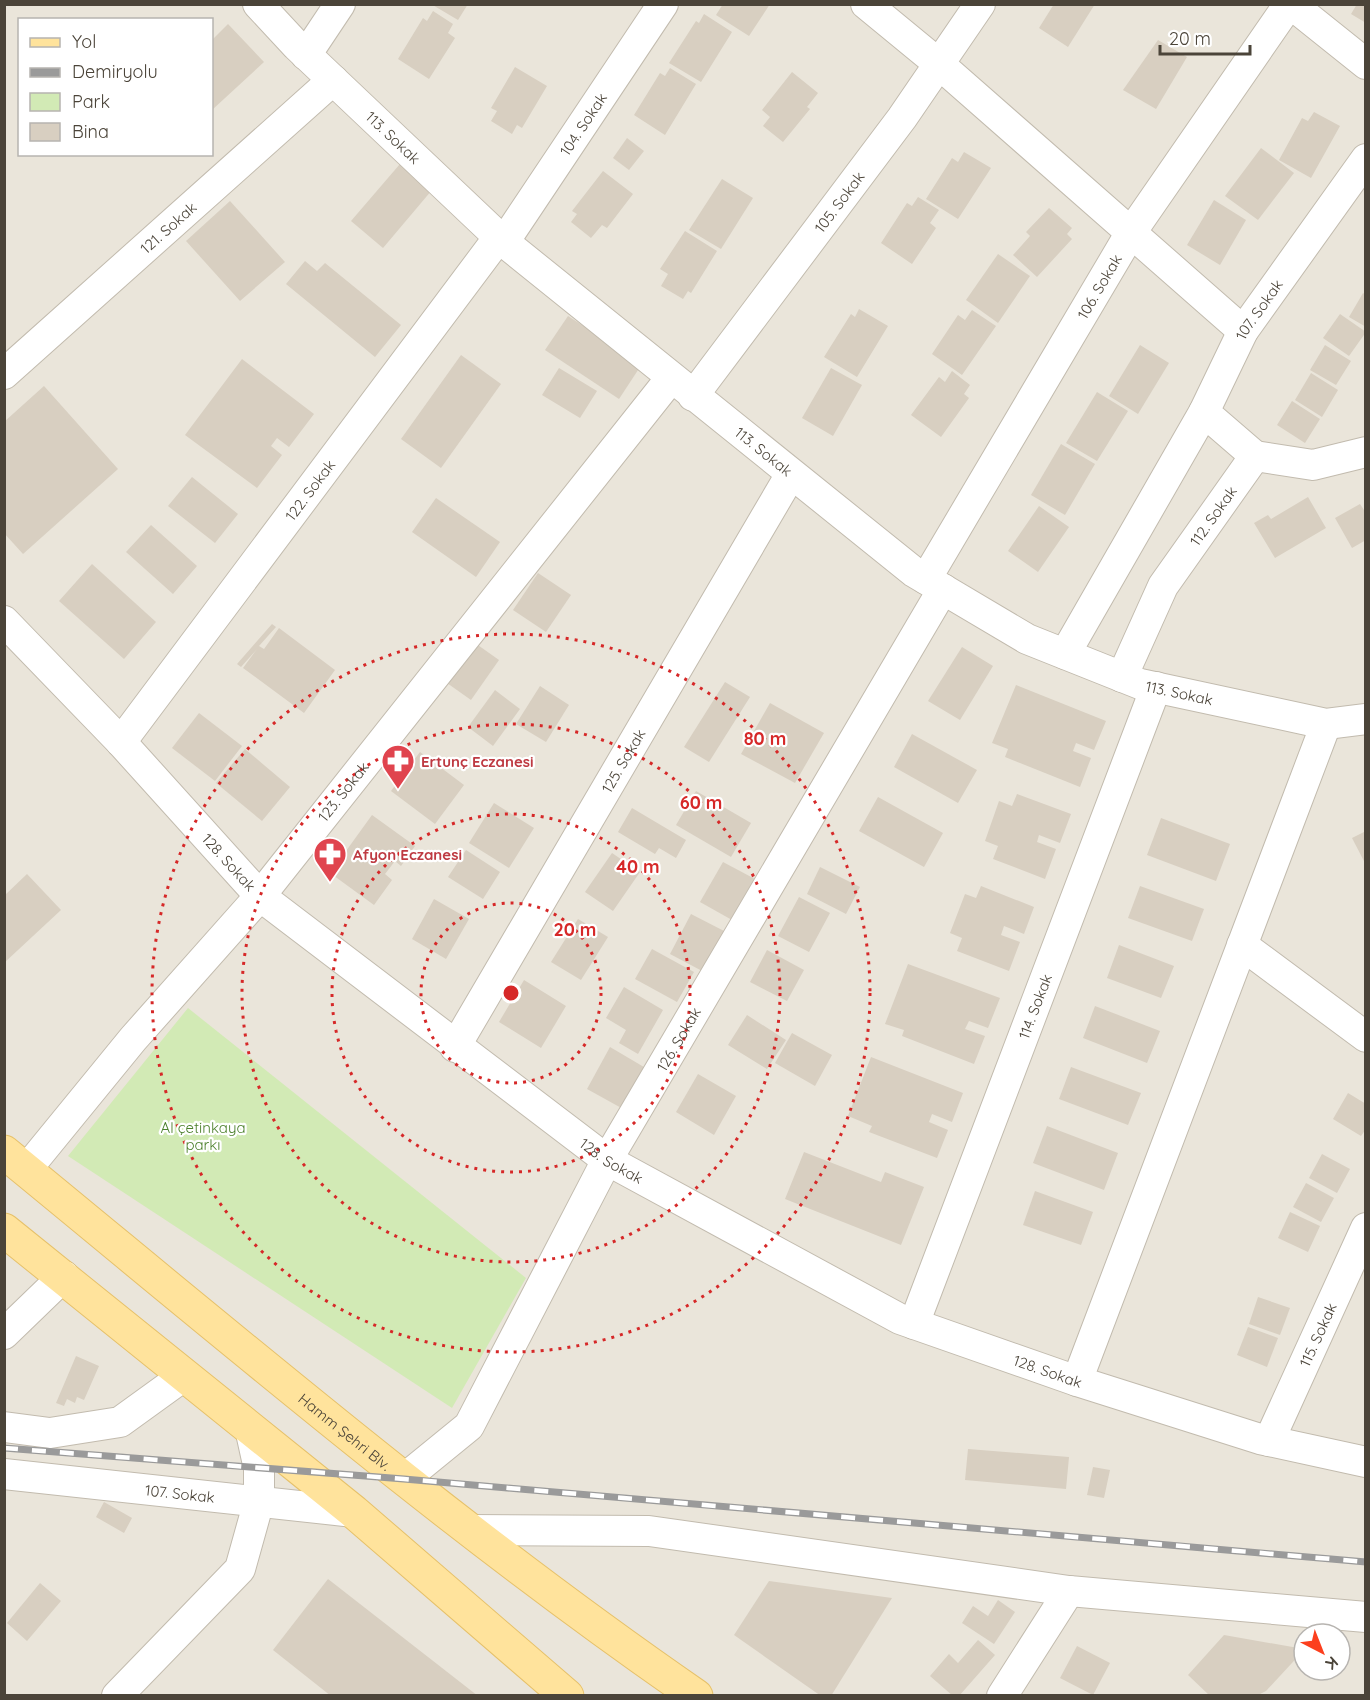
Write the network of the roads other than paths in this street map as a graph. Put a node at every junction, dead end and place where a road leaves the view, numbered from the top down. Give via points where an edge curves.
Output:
1 (258, 4) edge
2 (340, 4) edge
3 (663, 4) edge
4 (866, 4) edge
5 (980, 4) edge
6 (1290, 4) edge
7 (306, 55) junction
8 (939, 64) junction
9 (1365, 64) edge
10 (333, 80) junction
11 (1365, 159) edge
12 (1130, 234) junction
13 (501, 239) junction
14 (1243, 331) junction
15 (4, 374) edge
16 (682, 387) junction
17 (1204, 412) junction
18 (1362, 447) edge
19 (1254, 456) junction
20 (791, 474) junction
21 (935, 584) junction
22 (4, 621) edge
23 (1065, 654) junction
24 (1122, 677) junction
25 (1156, 687) junction
26 (1365, 719) edge
27 (1326, 724) junction
28 (121, 742) junction
29 (260, 896) junction
30 (1242, 945) junction
31 (1365, 1037) edge
32 (455, 1047) junction
33 (607, 1160) junction
34 (15, 1161) edge
35 (1365, 1228) edge
36 (4, 1230) edge
37 (64, 1276) junction
38 (914, 1324) junction
39 (4, 1334) edge
40 (185, 1375) junction
41 (1077, 1382) junction
42 (4, 1427) edge
43 (250, 1428) junction
44 (1269, 1441) junction
45 (1365, 1462) edge
46 (4, 1474) edge
47 (404, 1479) junction
48 (259, 1501) junction
49 (354, 1512) junction
50 (470, 1530) junction
51 (1069, 1590) junction
52 (1365, 1617) edge
53 (117, 1695) edge
54 (567, 1695) edge
55 (696, 1695) edge
56 (1002, 1695) edge

1 - 7 street, 113. Sokak
2 - 7 street
3 - 13 street, 104. Sokak
4 - 8 street
5 - 8 street, 105. Sokak
6 - 9 street
6 - 12 street, 106. Sokak
7 - 10 street, 113. Sokak
8 - 12 street
8 - 16 street, 105. Sokak via 902,118
10 - 13 street, 113. Sokak
10 - 15 street, 121. Sokak
11 - 14 street, 107. Sokak
12 - 14 street
12 - 21 street, 106. Sokak
13 - 16 street, 113. Sokak
13 - 28 street, 122. Sokak
14 - 17 street, 107. Sokak
16 - 20 street, 113. Sokak
16 - 29 street, 123. Sokak
17 - 19 street
17 - 23 street, 107. Sokak
18 - 19 street via 1313,465
19 - 24 street, 112. Sokak via 1163,586
20 - 21 street, 113. Sokak
20 - 32 street, 125. Sokak
21 - 23 street, 113. Sokak via 1027,639
21 - 33 street, 126. Sokak
22 - 28 street, 128. Sokak
23 - 24 street, 113. Sokak
24 - 25 street, 113. Sokak
25 - 27 street, 113. Sokak
25 - 38 street, 114. Sokak
26 - 27 street, 113. Sokak
27 - 30 street
28 - 29 street, 128. Sokak
29 - 32 street, 128. Sokak
29 - 34 street, 123. Sokak via 133,1039
30 - 31 street
30 - 41 street
32 - 33 street, 128. Sokak
33 - 38 street, 128. Sokak
33 - 47 street, 126. Sokak via 469,1426
34 - 47 main road, Hamm Şehri Blv.
35 - 44 street, 115. Sokak
36 - 37 main road
37 - 39 street
37 - 40 main road
38 - 41 street, 128. Sokak
40 - 42 street via 120,1422 50,1433
40 - 43 main road
41 - 44 street, 128. Sokak
43 - 48 street via 259,1468
43 - 49 main road
44 - 45 street, 128. Sokak
46 - 48 street, 107. Sokak
47 - 50 main road, Hamm Şehri Blv.
48 - 49 street, 107. Sokak
48 - 53 street via 240,1569
49 - 54 main road
50 - 51 street via 650,1531
50 - 55 main road, Hamm Şehri Blv. via 599,1629
51 - 52 street
51 - 56 street

